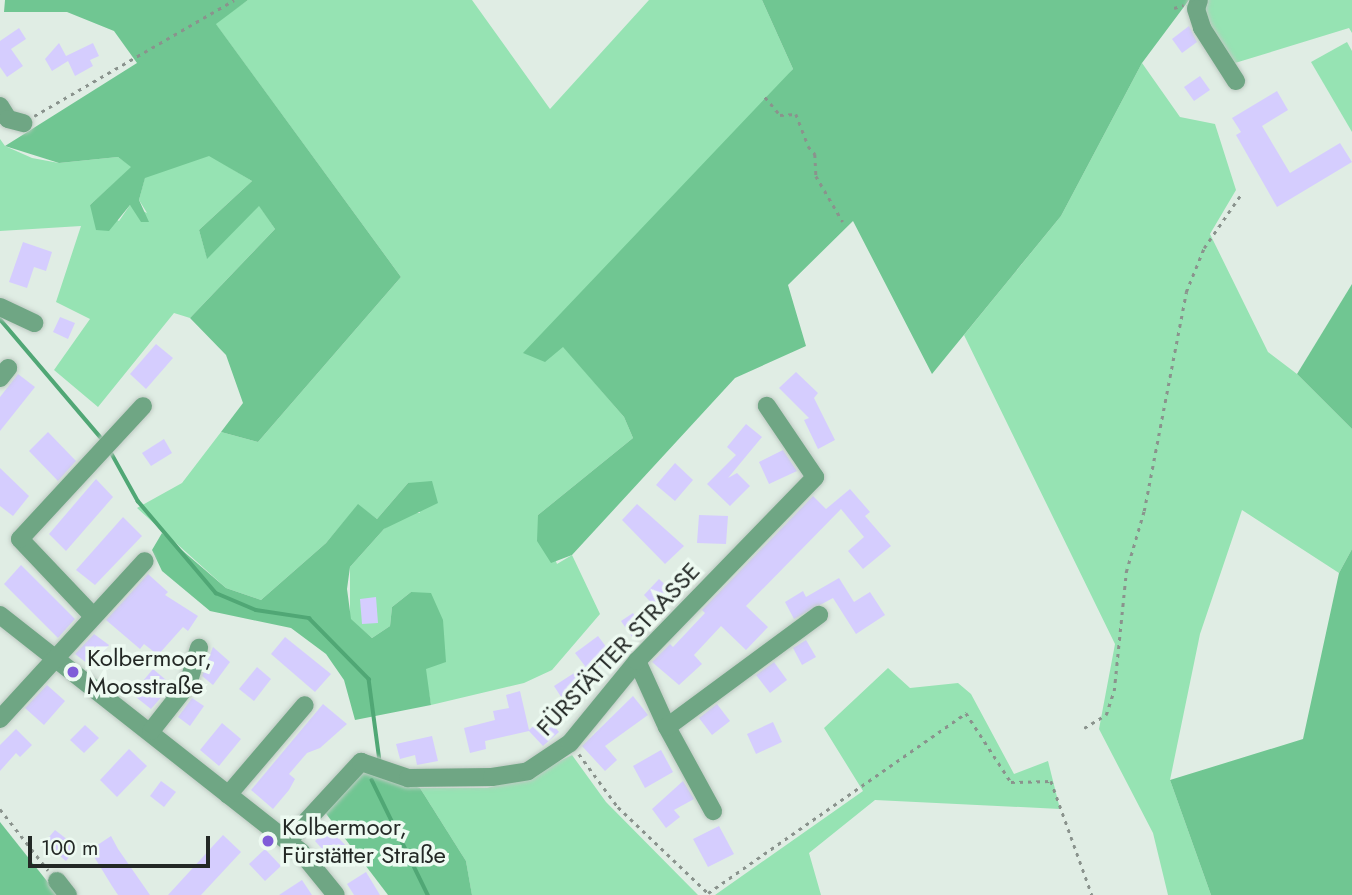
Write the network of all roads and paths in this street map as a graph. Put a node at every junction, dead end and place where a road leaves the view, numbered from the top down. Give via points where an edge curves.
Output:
1 (234, 0) edge
2 (1199, 0) edge
3 (1236, 81) dead end
4 (765, 97) dead end
5 (0, 106) edge
6 (23, 122) joint
7 (1242, 193) dead end
8 (843, 222) dead end
9 (0, 307) edge
10 (35, 323) dead end
11 (143, 406) dead end
12 (767, 406) dead end
13 (145, 561) dead end
14 (0, 615) edge
15 (93, 615) junction
16 (819, 615) dead end
17 (199, 648) dead end
18 (54, 658) junction
19 (637, 661) junction
20 (305, 705) dead end
21 (0, 719) edge
22 (667, 727) junction
23 (1084, 728) dead end
24 (151, 731) junction
25 (570, 743) junction
26 (228, 795) junction
27 (0, 809) edge
28 (713, 811) dead end
29 (288, 841) junction
30 (63, 888) edge
31 (336, 895) edge
32 (1092, 895) edge

1 - 6 path
2 - 3 street via 1196,9 1202,28
4 - 8 path via 780,115 796,114 815,154 816,176
5 - 6 street via 8,119
7 - 23 path via 1204,248 1186,292 1144,511 1126,572 1114,691 1106,715
9 - 10 street
11 - 15 street via 20,539
12 - 19 street, FÜRSTÄTTER STRASSE via 815,477
13 - 15 street
14 - 18 street
15 - 18 street
16 - 22 street
17 - 24 street via 188,684
18 - 21 street
18 - 24 street
19 - 22 street
19 - 25 street, FÜRSTÄTTER STRASSE
20 - 26 street
22 - 28 street
24 - 26 street
25 - 29 street, FÜRSTÄTTER STRASSE via 528,771 492,777 408,778 361,762
25 - 32 path via 618,807 708,893 967,713 1011,782 1051,781
26 - 29 street
27 - 30 path
29 - 31 street

